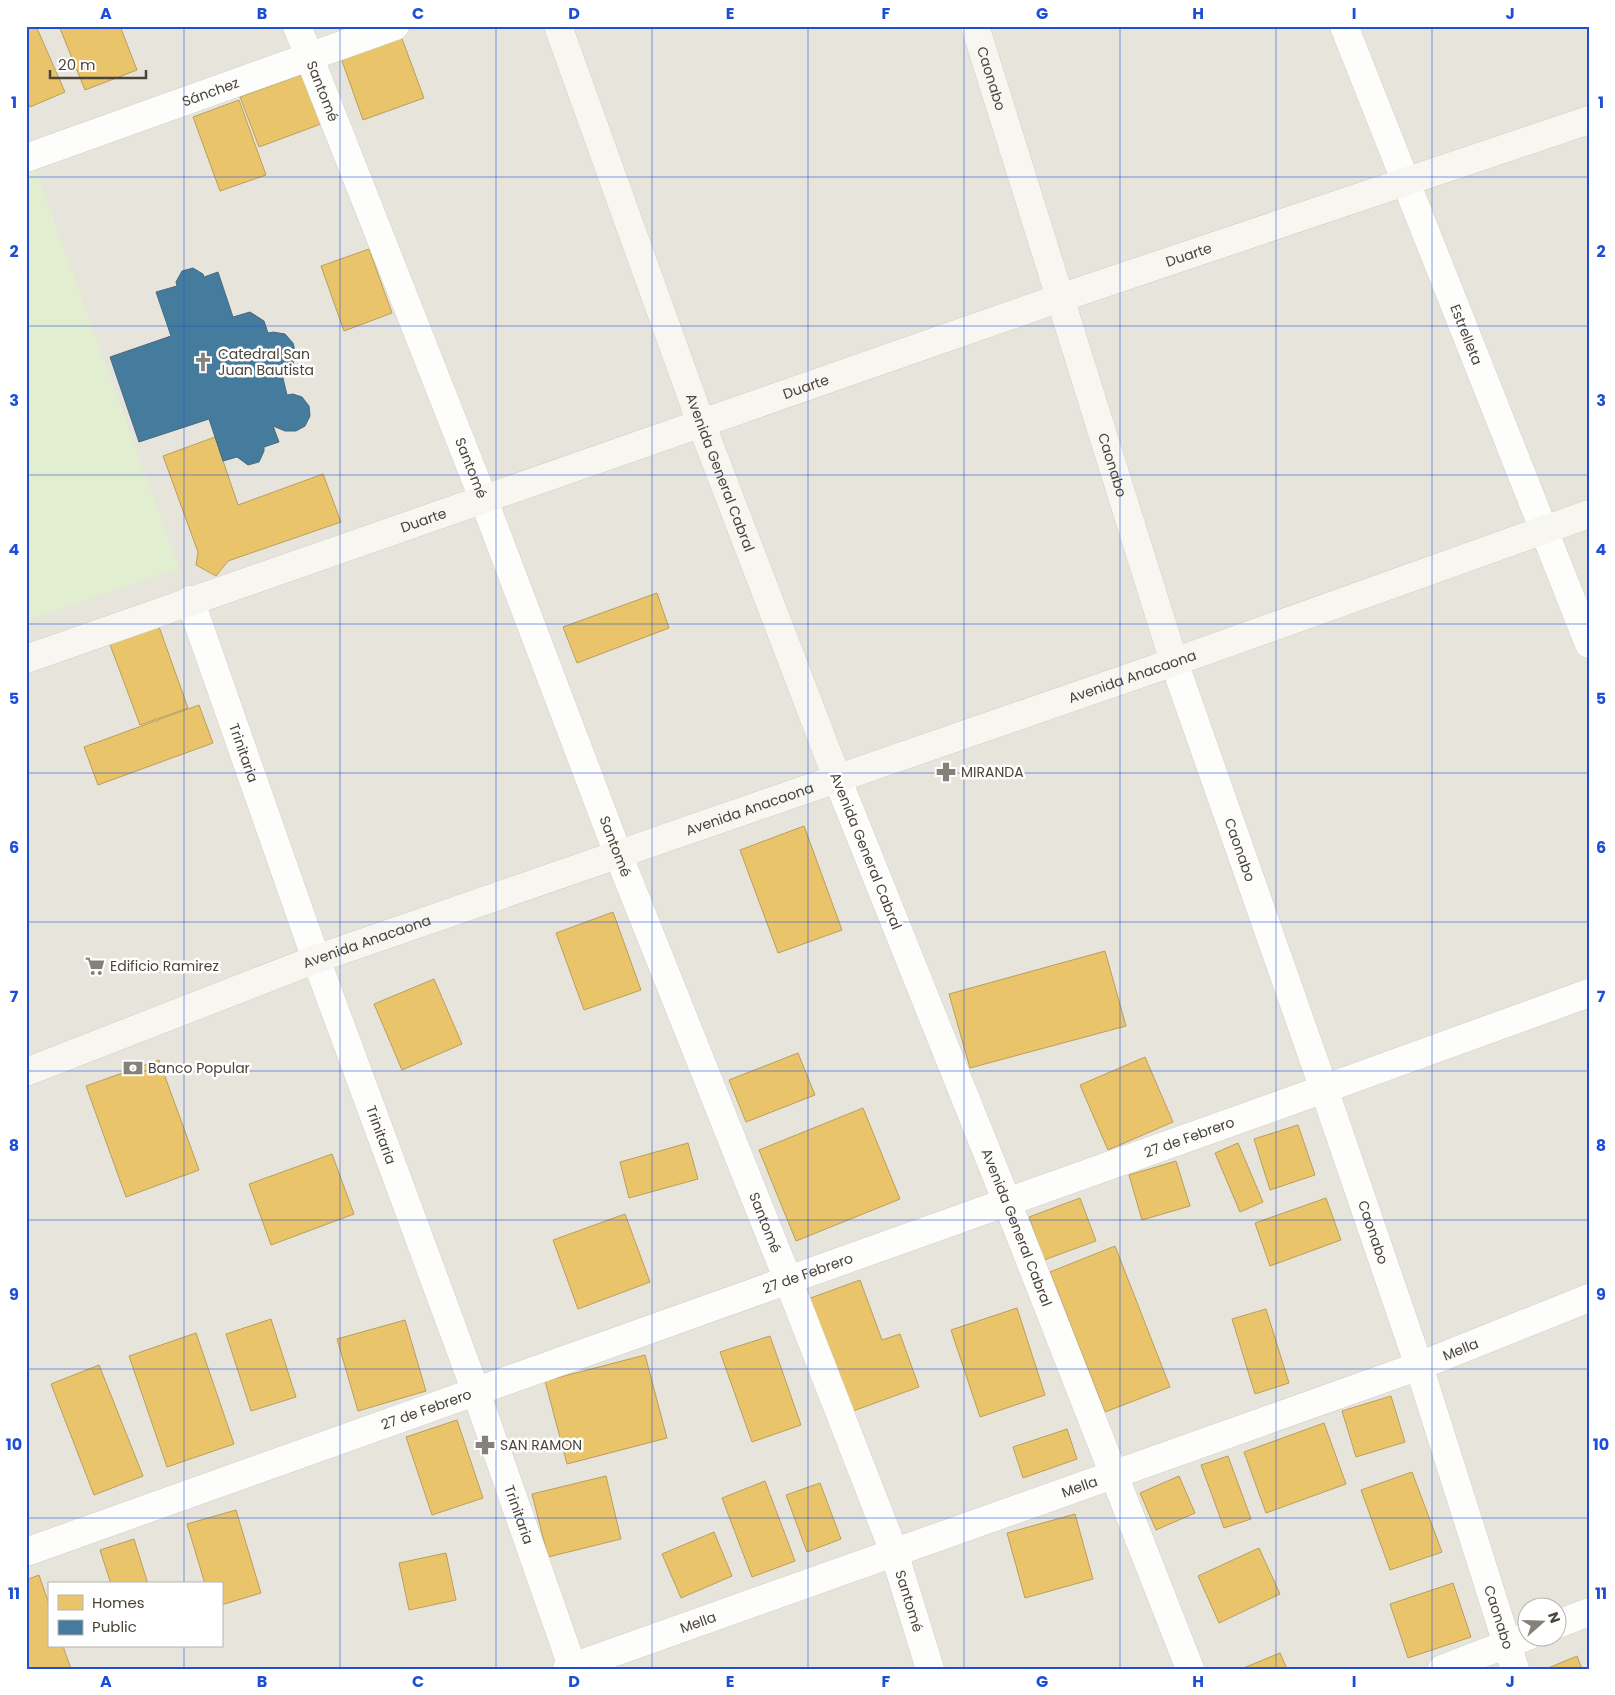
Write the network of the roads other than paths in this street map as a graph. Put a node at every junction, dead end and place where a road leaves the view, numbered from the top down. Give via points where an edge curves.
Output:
1 (297, 26) edge
2 (395, 26) edge
3 (558, 26) edge
4 (975, 26) edge
5 (1344, 26) edge
6 (308, 57) junction
7 (1589, 120) edge
8 (26, 158) edge
9 (1406, 181) junction
10 (1060, 298) junction
11 (701, 423) junction
12 (484, 498) junction
13 (1589, 514) edge
14 (1543, 528) junction
15 (190, 600) junction
16 (1589, 644) edge
17 (26, 659) edge
18 (1174, 662) junction
19 (837, 778) junction
20 (618, 854) junction
21 (316, 959) junction
22 (1589, 992) edge
23 (26, 1072) edge
24 (1324, 1089) junction
25 (1007, 1202) junction
26 (788, 1280) junction
27 (1589, 1298) edge
28 (1419, 1366) junction
29 (476, 1392) junction
30 (1112, 1475) junction
31 (26, 1552) edge
32 (894, 1552) junction
33 (1589, 1612) edge
34 (1568, 1620) edge
35 (1517, 1650) edge
36 (571, 1668) edge
37 (930, 1669) edge
38 (1190, 1669) edge
39 (1442, 1669) edge

1 - 6 street, Santomé
2 - 6 street, Sánchez
3 - 11 main road, Avenida General Cabral
4 - 10 main road, Caonabo
5 - 9 street, Estrelleta
6 - 8 street, Sánchez
6 - 12 street, Santomé
7 - 9 main road, Duarte
9 - 10 main road, Duarte
9 - 14 street, Estrelleta
10 - 11 main road, Duarte
10 - 18 main road, Caonabo
11 - 12 main road, Duarte
11 - 19 main road, Avenida General Cabral
12 - 15 main road, Duarte
12 - 20 street, Santomé
13 - 14 main road, Avenida Anacaona
14 - 16 street, Estrelleta
14 - 18 main road, Avenida Anacaona
15 - 17 main road, Duarte
15 - 21 street, Trinitaria
18 - 19 main road, Avenida Anacaona
18 - 24 street, Caonabo
19 - 20 main road, Avenida Anacaona
19 - 25 street, Avenida General Cabral
20 - 21 main road, Avenida Anacaona
20 - 26 street, Santomé
21 - 23 main road, Avenida Anacaona
21 - 29 street, Trinitaria
22 - 24 street, 27 de Febrero
24 - 25 street, 27 de Febrero
24 - 28 street, Caonabo
25 - 26 street, 27 de Febrero
25 - 30 street, Avenida General Cabral
26 - 29 street, 27 de Febrero
26 - 32 street, Santomé
27 - 28 street, Mella
28 - 30 street, Mella
28 - 35 street, Caonabo
29 - 31 street, 27 de Febrero
29 - 36 street, Trinitaria
30 - 32 street, Mella
30 - 38 street, Avenida General Cabral
32 - 36 street, Mella
32 - 37 street, Santomé
33 - 34 street
35 - 39 street

